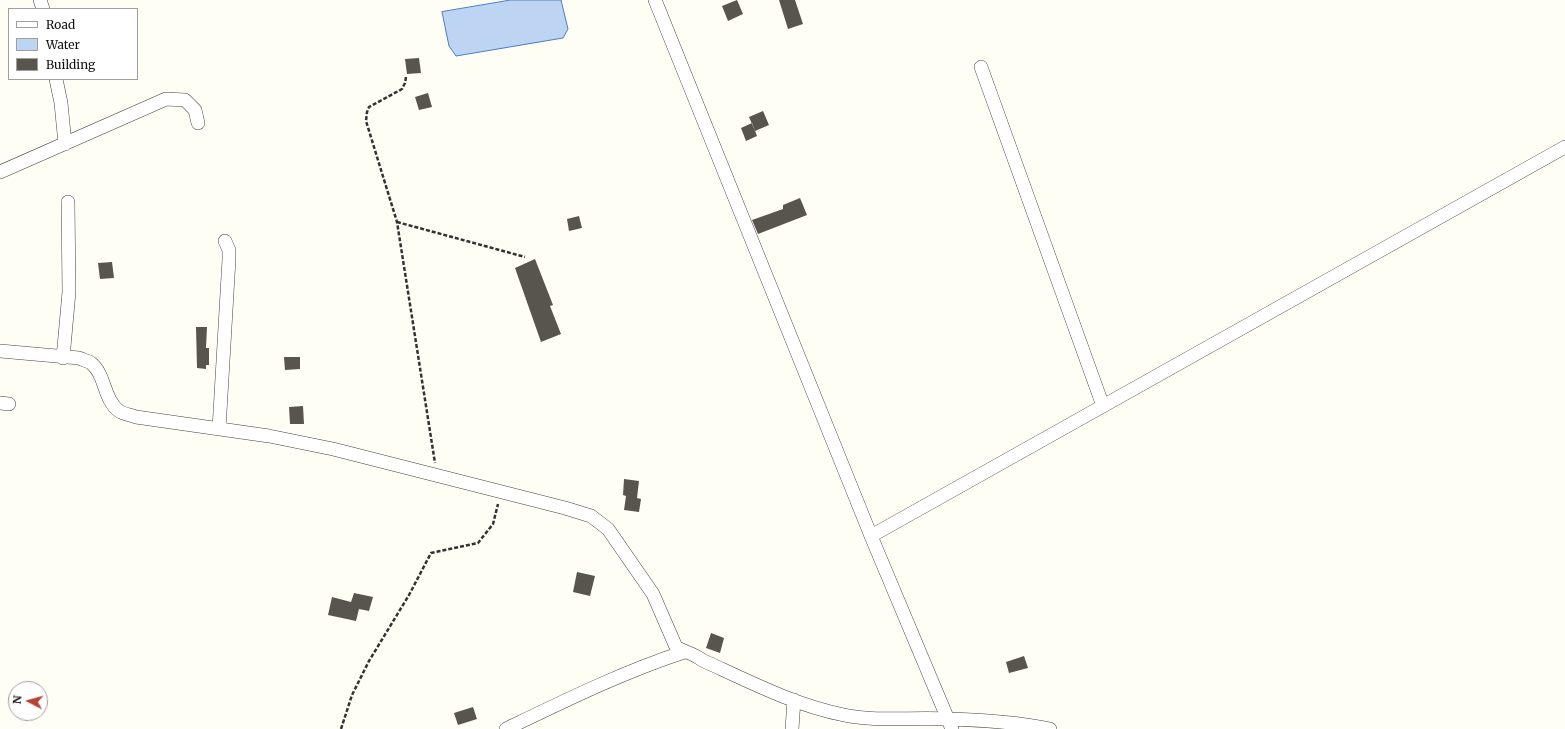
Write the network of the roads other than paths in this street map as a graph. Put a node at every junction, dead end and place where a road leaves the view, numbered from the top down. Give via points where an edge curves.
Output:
1 (655, 0) edge
2 (981, 67) dead end
3 (56, 80) edge
4 (198, 123) dead end
5 (65, 144) junction
6 (1565, 147) edge
7 (0, 172) edge
8 (68, 202) dead end
9 (225, 241) dead end
10 (0, 351) edge
11 (63, 358) junction
12 (1103, 406) junction
13 (219, 429) junction
14 (871, 536) junction
15 (684, 652) junction
16 (794, 700) junction
17 (948, 718) edge
18 (506, 729) edge
19 (792, 729) edge
20 (1050, 729) edge

1 - 14 street
2 - 12 street
3 - 5 street
4 - 5 street via 195,110 185,100 166,100
5 - 7 street
6 - 12 street
8 - 11 street via 69,292
9 - 13 street via 230,259
10 - 11 street
11 - 13 street via 79,358 91,363 100,374 110,401 120,412 164,422
12 - 14 street
13 - 15 street via 333,449 592,516 608,530 652,594 676,647
14 - 17 street
15 - 16 street via 693,653 702,660
15 - 18 street via 596,686
16 - 17 street via 844,715 878,718
16 - 19 street
17 - 20 street

